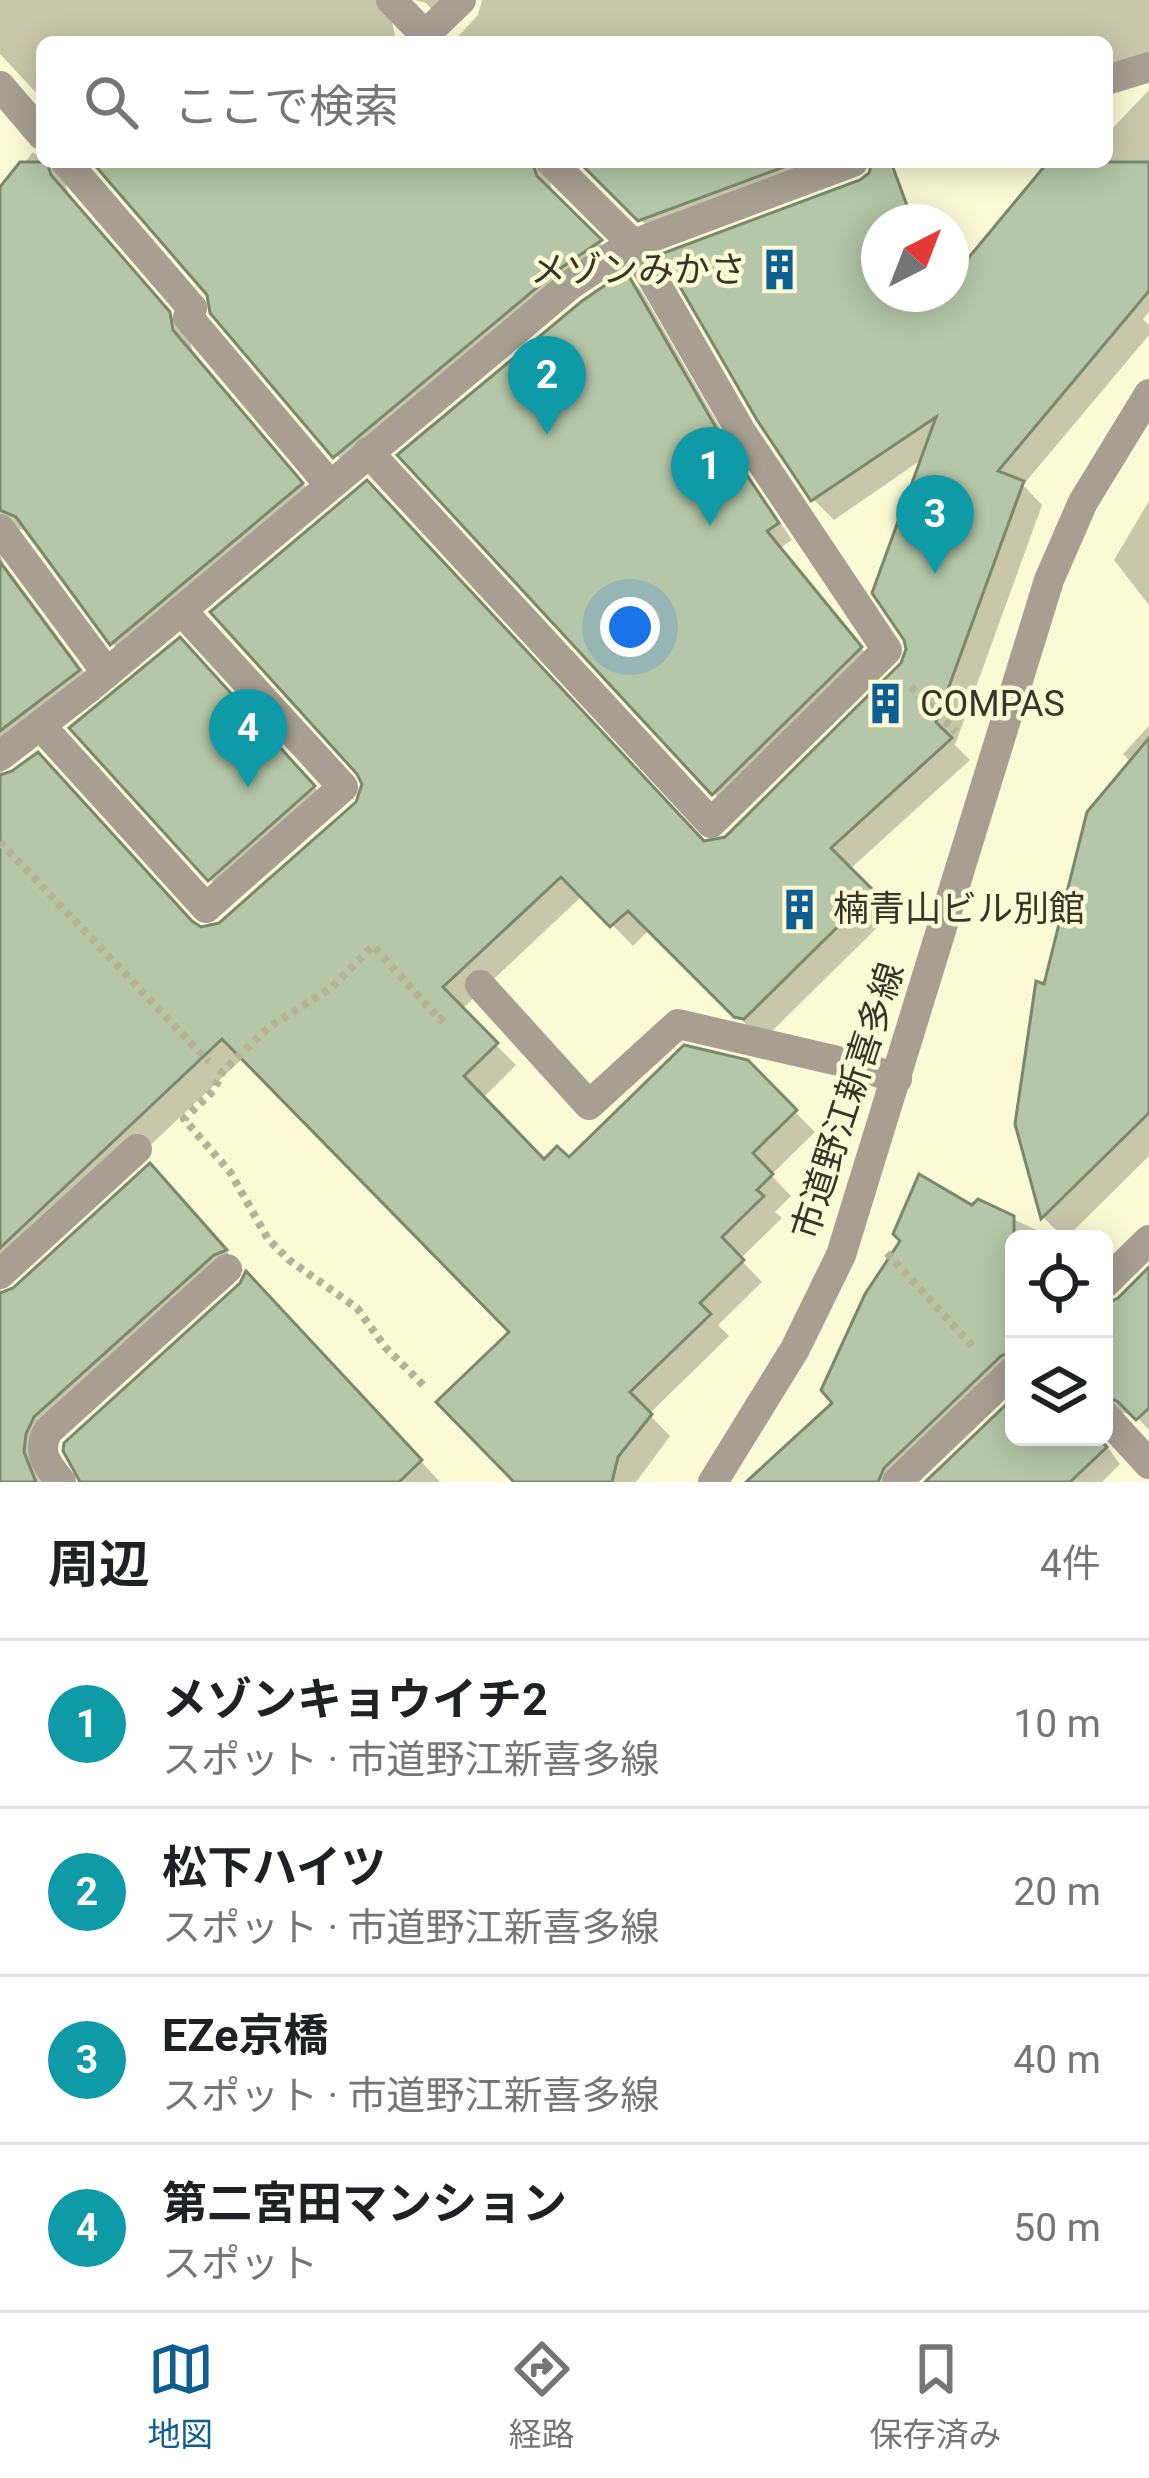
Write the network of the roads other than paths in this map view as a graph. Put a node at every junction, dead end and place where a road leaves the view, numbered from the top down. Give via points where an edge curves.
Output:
1 (391, 0) edge
2 (461, 0) edge
3 (426, 36) edge
4 (431, 36) edge
5 (1149, 67) edge
6 (1113, 78) edge
7 (0, 86) edge
8 (36, 128) edge
9 (71, 168) edge
10 (557, 168) edge
11 (837, 168) edge
12 (633, 244) junction
13 (1149, 394) edge
14 (368, 452) junction
15 (329, 484) junction
16 (0, 529) edge
17 (181, 610) junction
18 (107, 673) junction
19 (40, 725) junction
20 (0, 755) edge
21 (480, 985) road end
22 (897, 1079) junction
23 (136, 1150) dead end
24 (1149, 1240) edge
25 (227, 1269) dead end
26 (0, 1274) edge
27 (1113, 1275) edge
28 (1005, 1379) edge
29 (1113, 1425) edge
30 (1149, 1464) edge
31 (61, 1482) edge
32 (713, 1482) edge
33 (897, 1482) edge

1 - 3 street
2 - 4 street
5 - 6 street
7 - 8 street
9 - 15 street
10 - 12 street
11 - 12 street
12 - 14 street via 570,285
12 - 14 street via 740,430 887,650 711,823
13 - 22 street, 市道野江新喜多線 via 1083,502 1048,580
14 - 15 street
15 - 17 street
16 - 18 street
17 - 18 street
17 - 19 street via 343,787 206,908
18 - 19 street
19 - 20 street
21 - 22 street via 589,1106 679,1024
22 - 32 street, 市道野江新喜多線 via 855,1218 812,1318
23 - 26 street
24 - 27 street
25 - 31 street via 48,1431 40,1444
28 - 33 street
29 - 30 street

